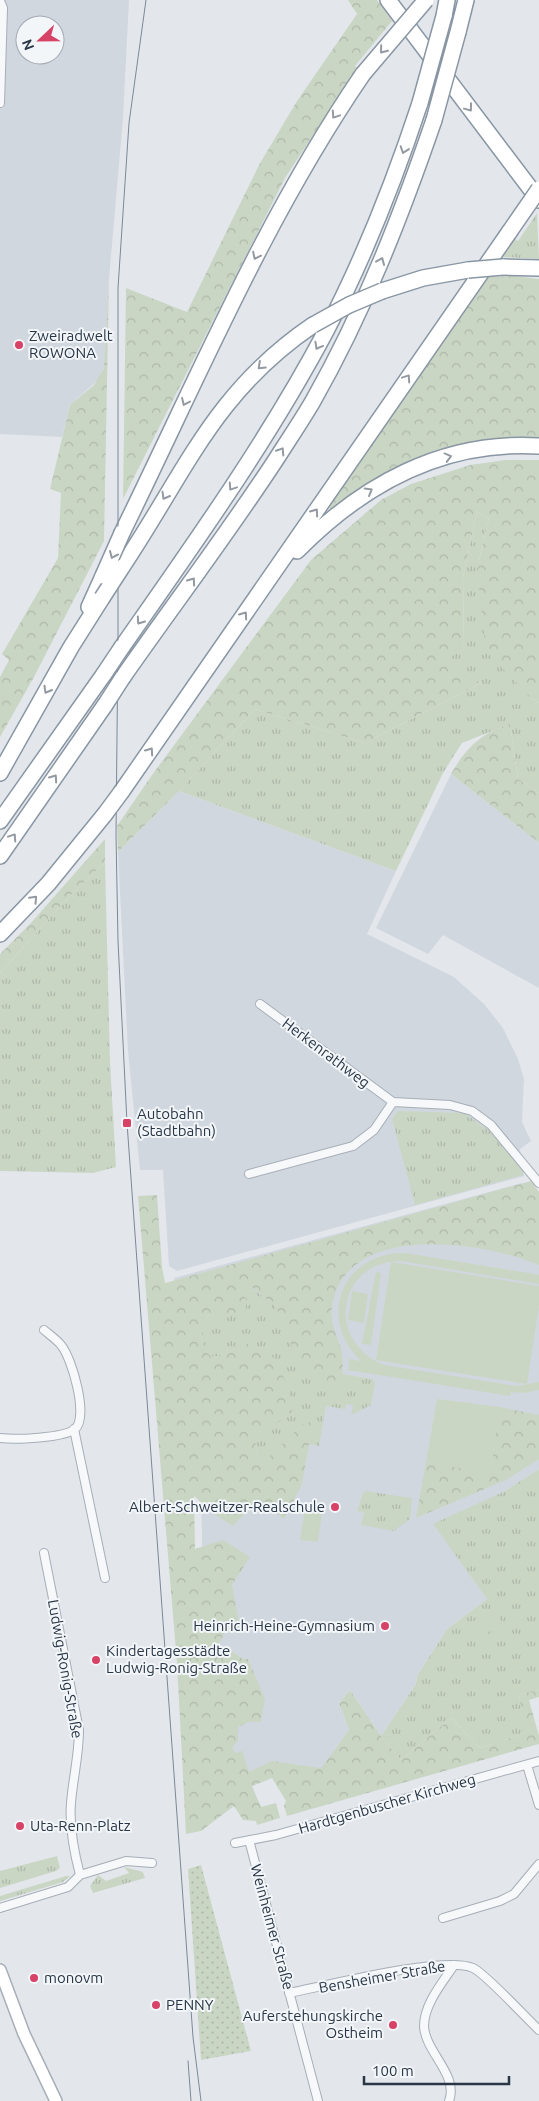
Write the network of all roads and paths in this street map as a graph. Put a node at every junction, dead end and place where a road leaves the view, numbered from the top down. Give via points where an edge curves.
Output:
1 (0, 0) edge
2 (388, 0) edge
3 (426, 0) edge
4 (447, 0) edge
5 (466, 0) edge
6 (0, 103) edge
7 (539, 189) edge
8 (539, 200) edge
9 (539, 268) edge
10 (539, 446) edge
11 (268, 581) junction
12 (71, 647) junction
13 (0, 773) edge
14 (0, 821) edge
15 (0, 856) edge
16 (0, 934) edge
17 (260, 1004) dead end
18 (393, 1102) junction
19 (249, 1174) dead end
20 (539, 1183) edge
21 (44, 1330) dead end
22 (74, 1429) junction
23 (0, 1438) edge
24 (44, 1553) dead end
25 (105, 1578) dead end
26 (539, 1761) edge
27 (527, 1765) junction
28 (539, 1805) edge
29 (249, 1840) junction
30 (235, 1843) dead end
31 (152, 1864) dead end
32 (539, 1864) edge
33 (80, 1875) junction
34 (0, 1908) edge
35 (443, 1918) dead end
36 (454, 1965) junction
37 (0, 1970) edge
38 (290, 1993) junction
39 (539, 2030) edge
40 (56, 2101) edge
41 (318, 2101) edge
42 (449, 2101) edge

1 - 6 street via 4,8
2 -> 8 highway
3 -> 12 highway, bridge via 363,74 328,126 276,216 122,533
4 -> 14 highway, bridge via 420,104 387,196 344,296 302,374 255,453
15 -> 5 highway, bridge via 250,499 312,403 341,350 399,216 434,120
11 -> 7 highway, bridge
9 -> 12 highway, bridge via 468,270 423,278 382,291 349,305 275,353 224,406 183,465
11 -> 10 highway via 340,510 402,473 447,456 476,450
16 -> 11 highway, bridge via 48,884 105,814
12 -> 13 highway
17 - 18 street, Herkenrathweg
18 - 19 street via 374,1130 353,1146
18 - 20 street via 450,1105 472,1111 491,1125
21 - 22 street via 62,1346 71,1366 81,1418
22 - 23 street via 28,1439
22 - 25 street
24 - 33 street, Ludwig-Ronig-Straße via 79,1730 71,1830
26 - 27 street, Hardtgenbuscher Kirchweg
27 - 28 street
27 - 29 street, Hardtgenbuscher Kirchweg
29 - 30 street, Hardtgenbuscher Kirchweg
29 - 38 street, Weinheimer Straße
31 - 33 street via 126,1861
32 - 35 street via 514,1894
33 - 34 street via 68,1887
36 - 38 street, Bensheimer Straße via 428,1966
36 - 39 street, Bensheimer Straße via 474,1968
36 - 42 street via 432,2000 424,2026 428,2044 448,2079
37 - 40 main road via 24,2034
38 - 41 street, Weinheimer Straße

